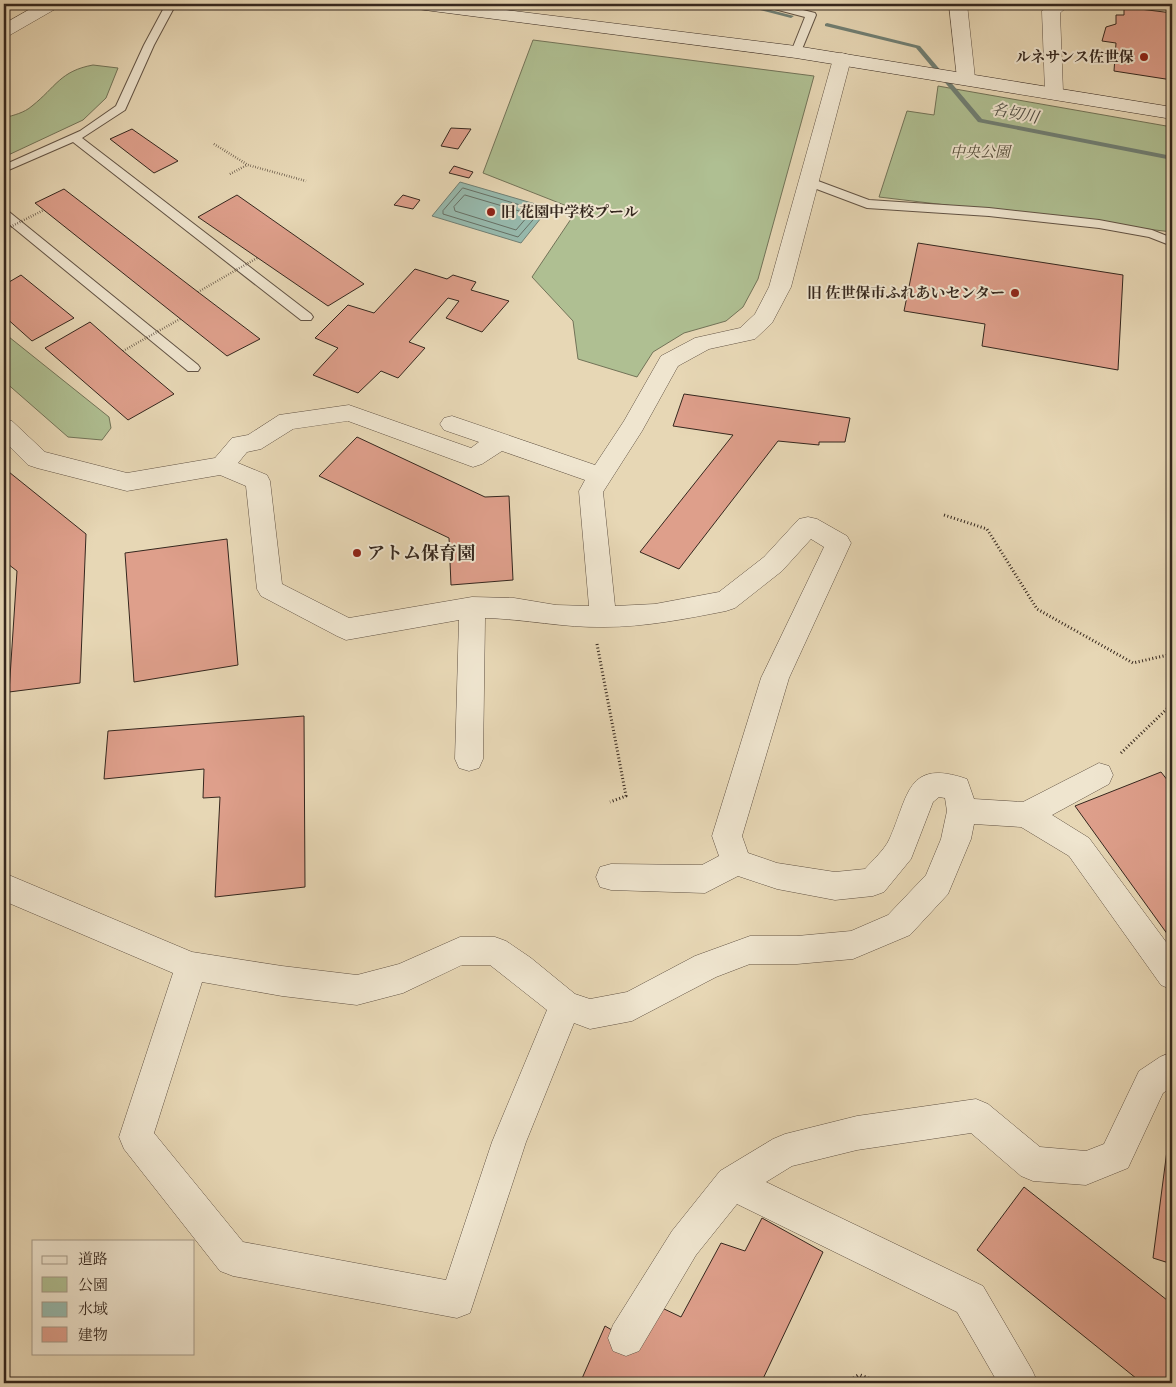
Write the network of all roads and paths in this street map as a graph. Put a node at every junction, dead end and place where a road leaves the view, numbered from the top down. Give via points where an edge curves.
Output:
1 (51, 4) edge
2 (171, 4) edge
3 (417, 4) edge
4 (767, 4) edge
5 (958, 4) edge
6 (1061, 4) edge
7 (4, 31) edge
8 (796, 52) junction
9 (842, 59) junction
10 (962, 77) junction
11 (1054, 92) junction
12 (1172, 113) edge
13 (74, 138) junction
14 (214, 144) dead end
15 (248, 165) junction
16 (4, 169) edge
17 (230, 174) dead end
18 (306, 181) dead end
19 (810, 182) junction
20 (44, 210) dead end
21 (4, 214) edge
22 (4, 230) edge
23 (1172, 242) edge
24 (257, 258) dead end
25 (198, 292) dead end
26 (306, 317) dead end
27 (180, 319) dead end
28 (123, 351) dead end
29 (193, 368) dead end
30 (452, 424) dead end
31 (4, 427) edge
32 (499, 441) junction
33 (222, 466) junction
34 (601, 476) junction
35 (944, 514) dead end
36 (472, 607) junction
37 (603, 617) junction
38 (1172, 654) edge
39 (1172, 704) edge
40 (469, 759) dead end
41 (1099, 775) joint
42 (610, 802) dead end
43 (962, 811) junction
44 (1026, 815) junction
45 (736, 862) junction
46 (611, 877) dead end
47 (4, 887) edge
48 (191, 966) junction
49 (1172, 975) edge
50 (565, 1005) junction
51 (1172, 1068) edge
52 (732, 1183) junction
53 (626, 1338) dead end
54 (846, 1383) edge
55 (880, 1383) edge
56 (1019, 1383) edge

1 - 7 street
2 - 13 lane via 121,108
3 - 8 street
4 - 8 lane via 811,15
5 - 10 street
6 - 11 street via 1051,11
8 - 9 street
9 - 10 street
9 - 19 street
10 - 11 street
11 - 12 street
13 - 16 lane
13 - 26 lane
14 - 15 path
15 - 17 path
15 - 18 path
19 - 23 lane via 866,204 989,212 1099,224 1152,234
19 - 34 street via 780,287 764,318 747,334 704,343 669,361
20 - 22 path, bridge
21 - 29 lane
24 - 25 path, bridge
27 - 28 path, bridge
30 - 32 street
31 - 33 street via 37,459 127,482
32 - 33 street via 474,458 348,413 287,421 253,443 240,444
32 - 34 street
33 - 36 street via 258,480 270,589 346,629
34 - 37 street via 591,492
35 - 38 path via 987,529 1037,609 1133,663
36 - 37 street
36 - 40 street
37 - 42 path via 596,638 626,796
37 - 45 street via 655,614 726,601 773,564 808,526 838,543 775,678 727,836
39 - 41 path
41 - 44 street
43 - 44 street
43 - 45 street via 957,788 934,784 922,794 900,850 872,882 836,886 777,876
43 - 50 street via 956,839 937,884 899,925 853,945 750,950 706,966 632,1006 590,1014
44 - 49 street via 1079,847
45 - 46 street via 706,880
47 - 48 street
48 - 50 street via 357,990 403,978 460,951 495,951
48 - 50 street via 136,1137 232,1258 457,1300 509,1142
51 - 52 street via 1151,1082 1116,1156 1086,1168 1034,1164 976,1116 857,1133 785,1151
52 - 53 street via 684,1243
52 - 56 street via 970,1300
54 - 55 path via 859,1375

